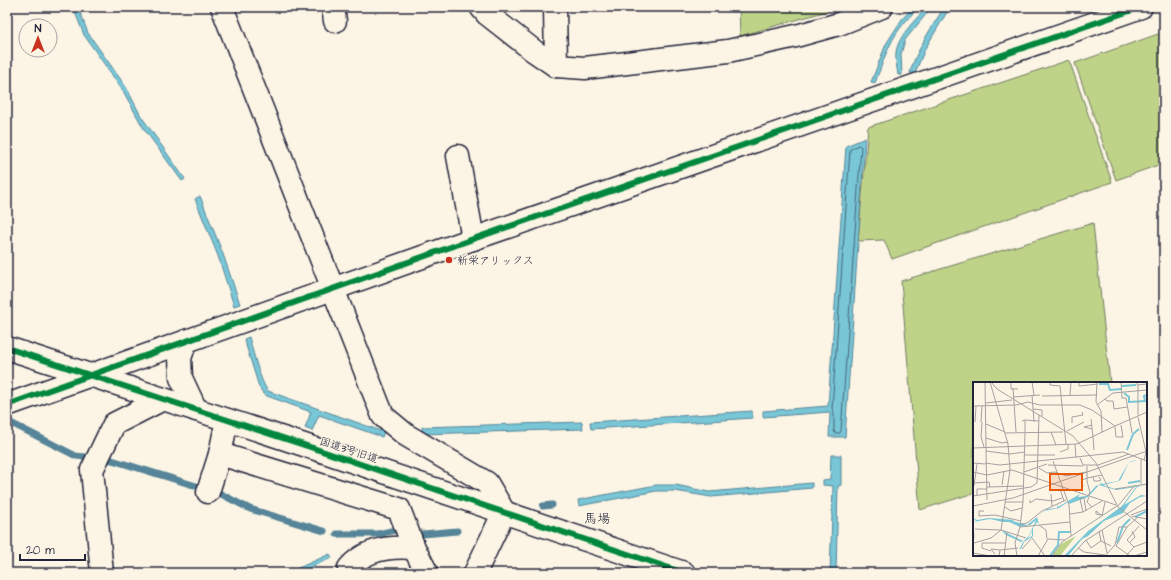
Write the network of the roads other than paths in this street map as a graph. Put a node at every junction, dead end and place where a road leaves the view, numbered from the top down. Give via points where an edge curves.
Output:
1 (222, 7) edge
2 (481, 7) edge
3 (555, 7) edge
4 (882, 7) edge
5 (1141, 7) edge
6 (556, 66) junction
7 (458, 156) dead end
8 (473, 239) junction
9 (333, 289) junction
10 (186, 341) junction
11 (7, 348) edge
12 (90, 375) junction
13 (163, 399) junction
14 (7, 405) edge
15 (196, 410) junction
16 (227, 420) junction
17 (220, 454) junction
18 (208, 492) dead end
19 (504, 512) junction
20 (414, 548) junction
21 (102, 573) edge
22 (351, 573) edge
23 (427, 573) edge
24 (475, 573) edge
25 (684, 573) edge

1 - 9 street
2 - 6 street
3 - 6 street
4 - 6 street via 832,26 728,51 585,68
5 - 8 street
7 - 8 street
8 - 9 street
9 - 10 street
9 - 19 street via 383,416 406,435 487,483
10 - 12 street
10 - 15 street via 180,358 181,378
11 - 12 street, 国道3号旧道
12 - 13 street, 国道3号旧道
12 - 14 street
13 - 15 street, 国道3号旧道
13 - 21 street via 114,424 92,470
15 - 16 street, 国道3号旧道
16 - 17 street
16 - 19 street, 国道3号旧道
17 - 18 street
17 - 20 street via 399,508
19 - 24 street
19 - 25 street, 国道3号旧道
20 - 22 street via 399,547 370,553 356,560 349,568
20 - 23 street

